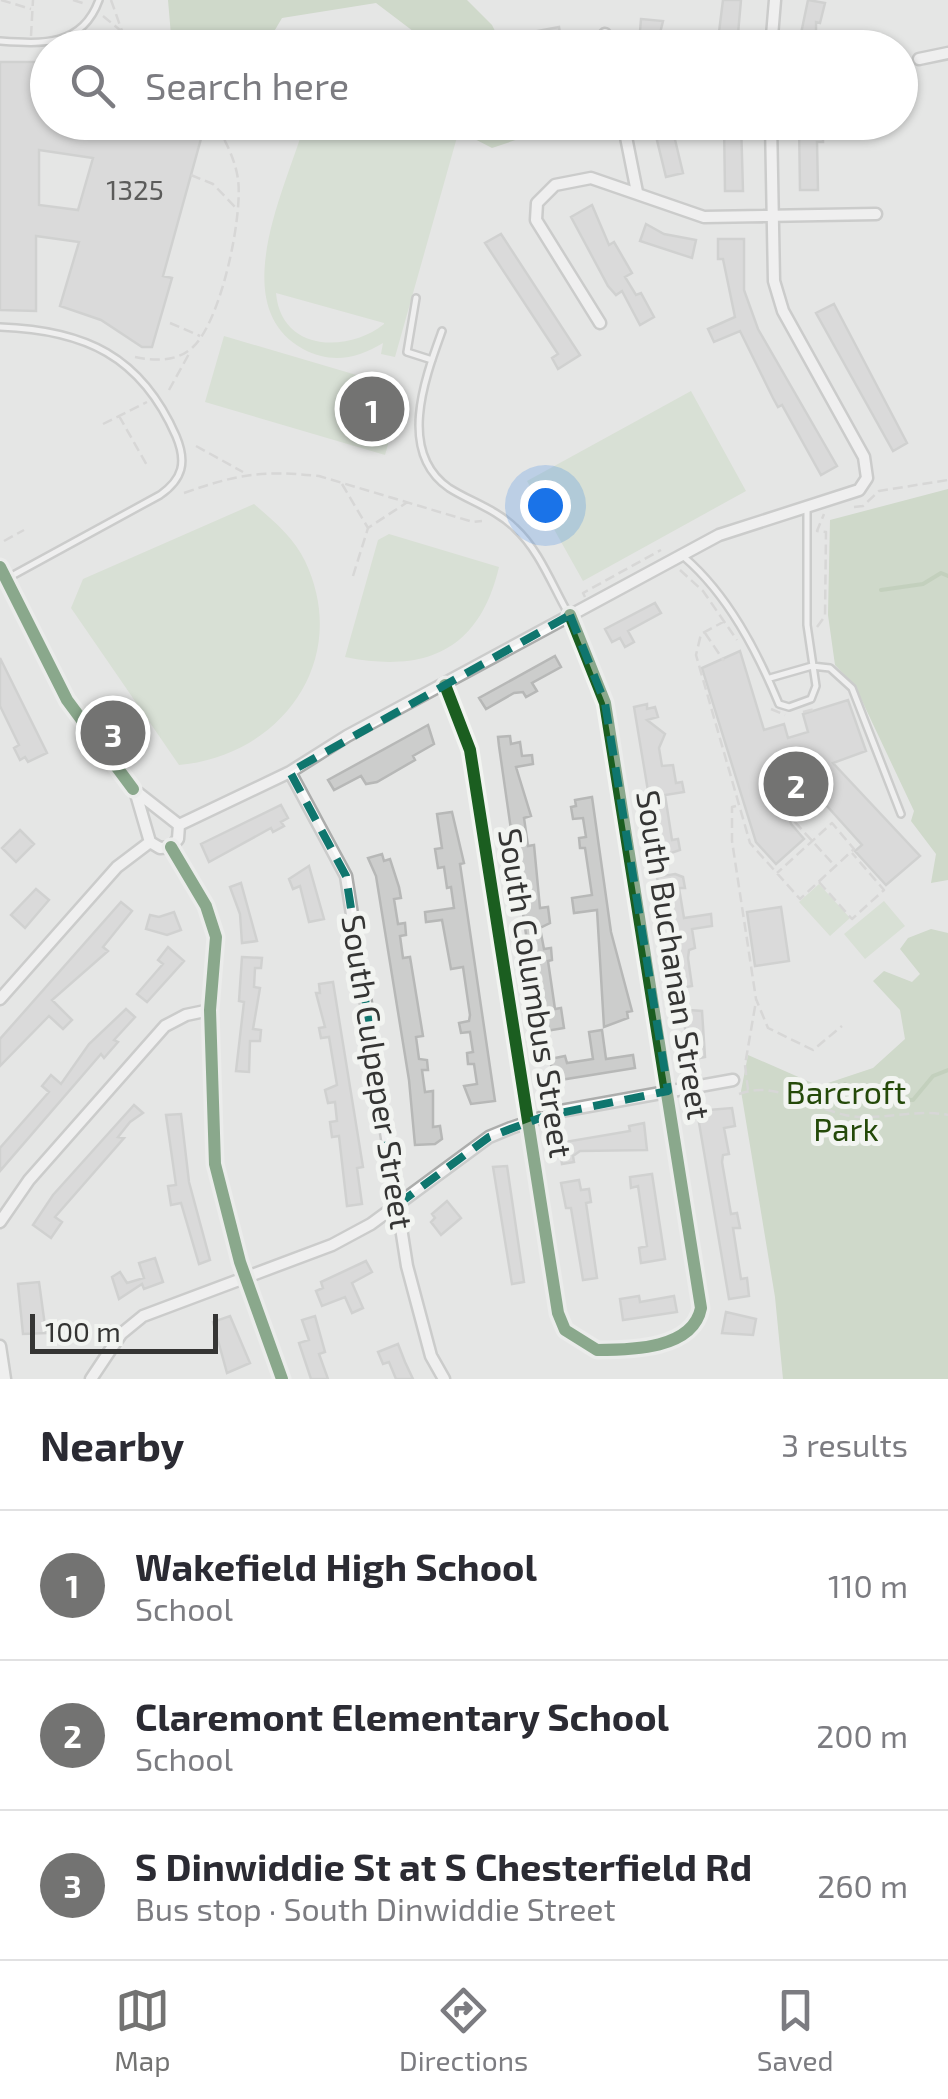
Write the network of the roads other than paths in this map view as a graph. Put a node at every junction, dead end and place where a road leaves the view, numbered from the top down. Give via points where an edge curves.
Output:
1 (99, 0) edge
2 (774, 0) edge
3 (80, 30) edge
4 (772, 30) edge
5 (0, 40) edge
6 (30, 43) edge
7 (948, 53) edge
8 (920, 59) dead end
9 (626, 140) edge
10 (772, 140) edge
11 (637, 192) junction
12 (876, 214) dead end
13 (772, 215) junction
14 (416, 298) dead end
15 (600, 323) dead end
16 (0, 327) edge
17 (442, 331) dead end
18 (432, 360) junction
19 (807, 510) junction
20 (682, 554) junction
21 (0, 568) edge
22 (6, 579) junction
23 (570, 615) junction
24 (812, 666) junction
25 (770, 678) junction
26 (445, 684) junction
27 (290, 772) junction
28 (134, 788) junction
29 (901, 814) dead end
30 (164, 815) junction
31 (179, 825) junction
32 (147, 826) junction
33 (150, 842) junction
34 (171, 846) junction
35 (0, 999) edge
36 (210, 1010) junction
37 (733, 1080) dead end
38 (668, 1092) junction
39 (527, 1122) junction
40 (396, 1205) junction
41 (0, 1222) edge
42 (247, 1278) junction
43 (558, 1314) joint
44 (0, 1346) edge
45 (5, 1379) edge
46 (92, 1379) edge
47 (282, 1379) edge
48 (444, 1379) edge

1 - 3 lane
2 - 4 street
5 - 6 lane
7 - 8 street
9 - 11 street
10 - 13 street
11 - 13 street via 704,217
11 - 15 street via 591,178 554,185 534,212
12 - 13 street
13 - 19 street via 774,281 783,310 864,457 867,478 848,497
14 - 18 lane via 407,352
16 - 22 lane via 52,329 127,366 158,396 183,456 176,484
17 - 18 lane
18 - 23 lane via 419,416 428,466 448,487 514,526
19 - 20 street via 719,535
19 - 24 lane
20 - 23 street
20 - 25 lane via 720,595
21 - 22 street
22 - 28 street via 67,700
23 - 26 street
23 - 38 street, South Buchanan Street via 605,704
24 - 25 lane
24 - 25 lane via 814,694 789,708 778,704
24 - 29 lane via 830,668 852,688
26 - 27 street
26 - 39 street, South Columbus Street via 470,750
27 - 31 street
27 - 40 street, South Culpeper Street via 346,876
28 - 30 street
28 - 32 street
30 - 31 street
30 - 32 street
31 - 34 street
32 - 33 street
33 - 34 street
33 - 35 street via 118,867
34 - 36 street via 216,936
36 - 41 street via 165,1026
36 - 42 street via 215,1164
37 - 38 street
38 - 39 street
38 - 43 street, South Buchanan Street via 698,1323 680,1339 611,1350 580,1344
39 - 40 street via 489,1137
39 - 43 street, South Columbus Street
40 - 42 street via 332,1245
40 - 48 street, South Culpeper Street via 431,1356
42 - 46 street via 143,1316 121,1334
42 - 47 street
44 - 45 street

